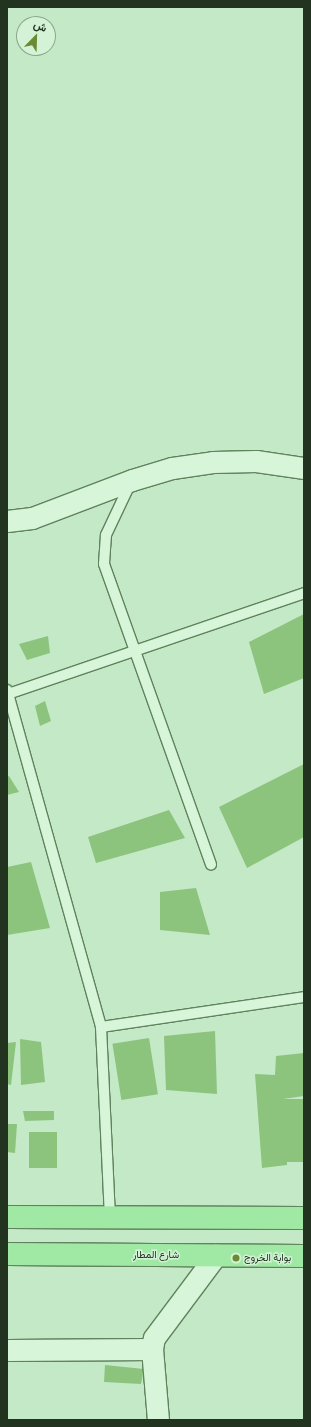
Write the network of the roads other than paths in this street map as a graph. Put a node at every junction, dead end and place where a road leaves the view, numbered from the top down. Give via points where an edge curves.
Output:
1 (304, 468) edge
2 (132, 480) junction
3 (7, 521) edge
4 (304, 593) edge
5 (135, 651) junction
6 (8, 692) edge
7 (210, 864) dead end
8 (304, 997) edge
9 (101, 1027) junction
10 (7, 1217) edge
11 (110, 1218) junction
12 (304, 1218) edge
13 (7, 1254) edge
14 (216, 1255) junction
15 (304, 1256) edge
16 (152, 1349) junction
17 (7, 1350) edge
18 (158, 1420) edge

1 - 2 street via 256,461 214,462 172,468
2 - 3 street via 32,518
2 - 5 lane via 106,535 104,549 108,578
4 - 5 lane
5 - 6 lane
5 - 7 lane
6 - 9 lane
8 - 9 lane
9 - 11 lane
10 - 11 main road
11 - 12 main road
13 - 14 main road, شارع المطار
14 - 15 main road, شارع المطار
14 - 16 street via 159,1329
16 - 17 street
16 - 18 street

